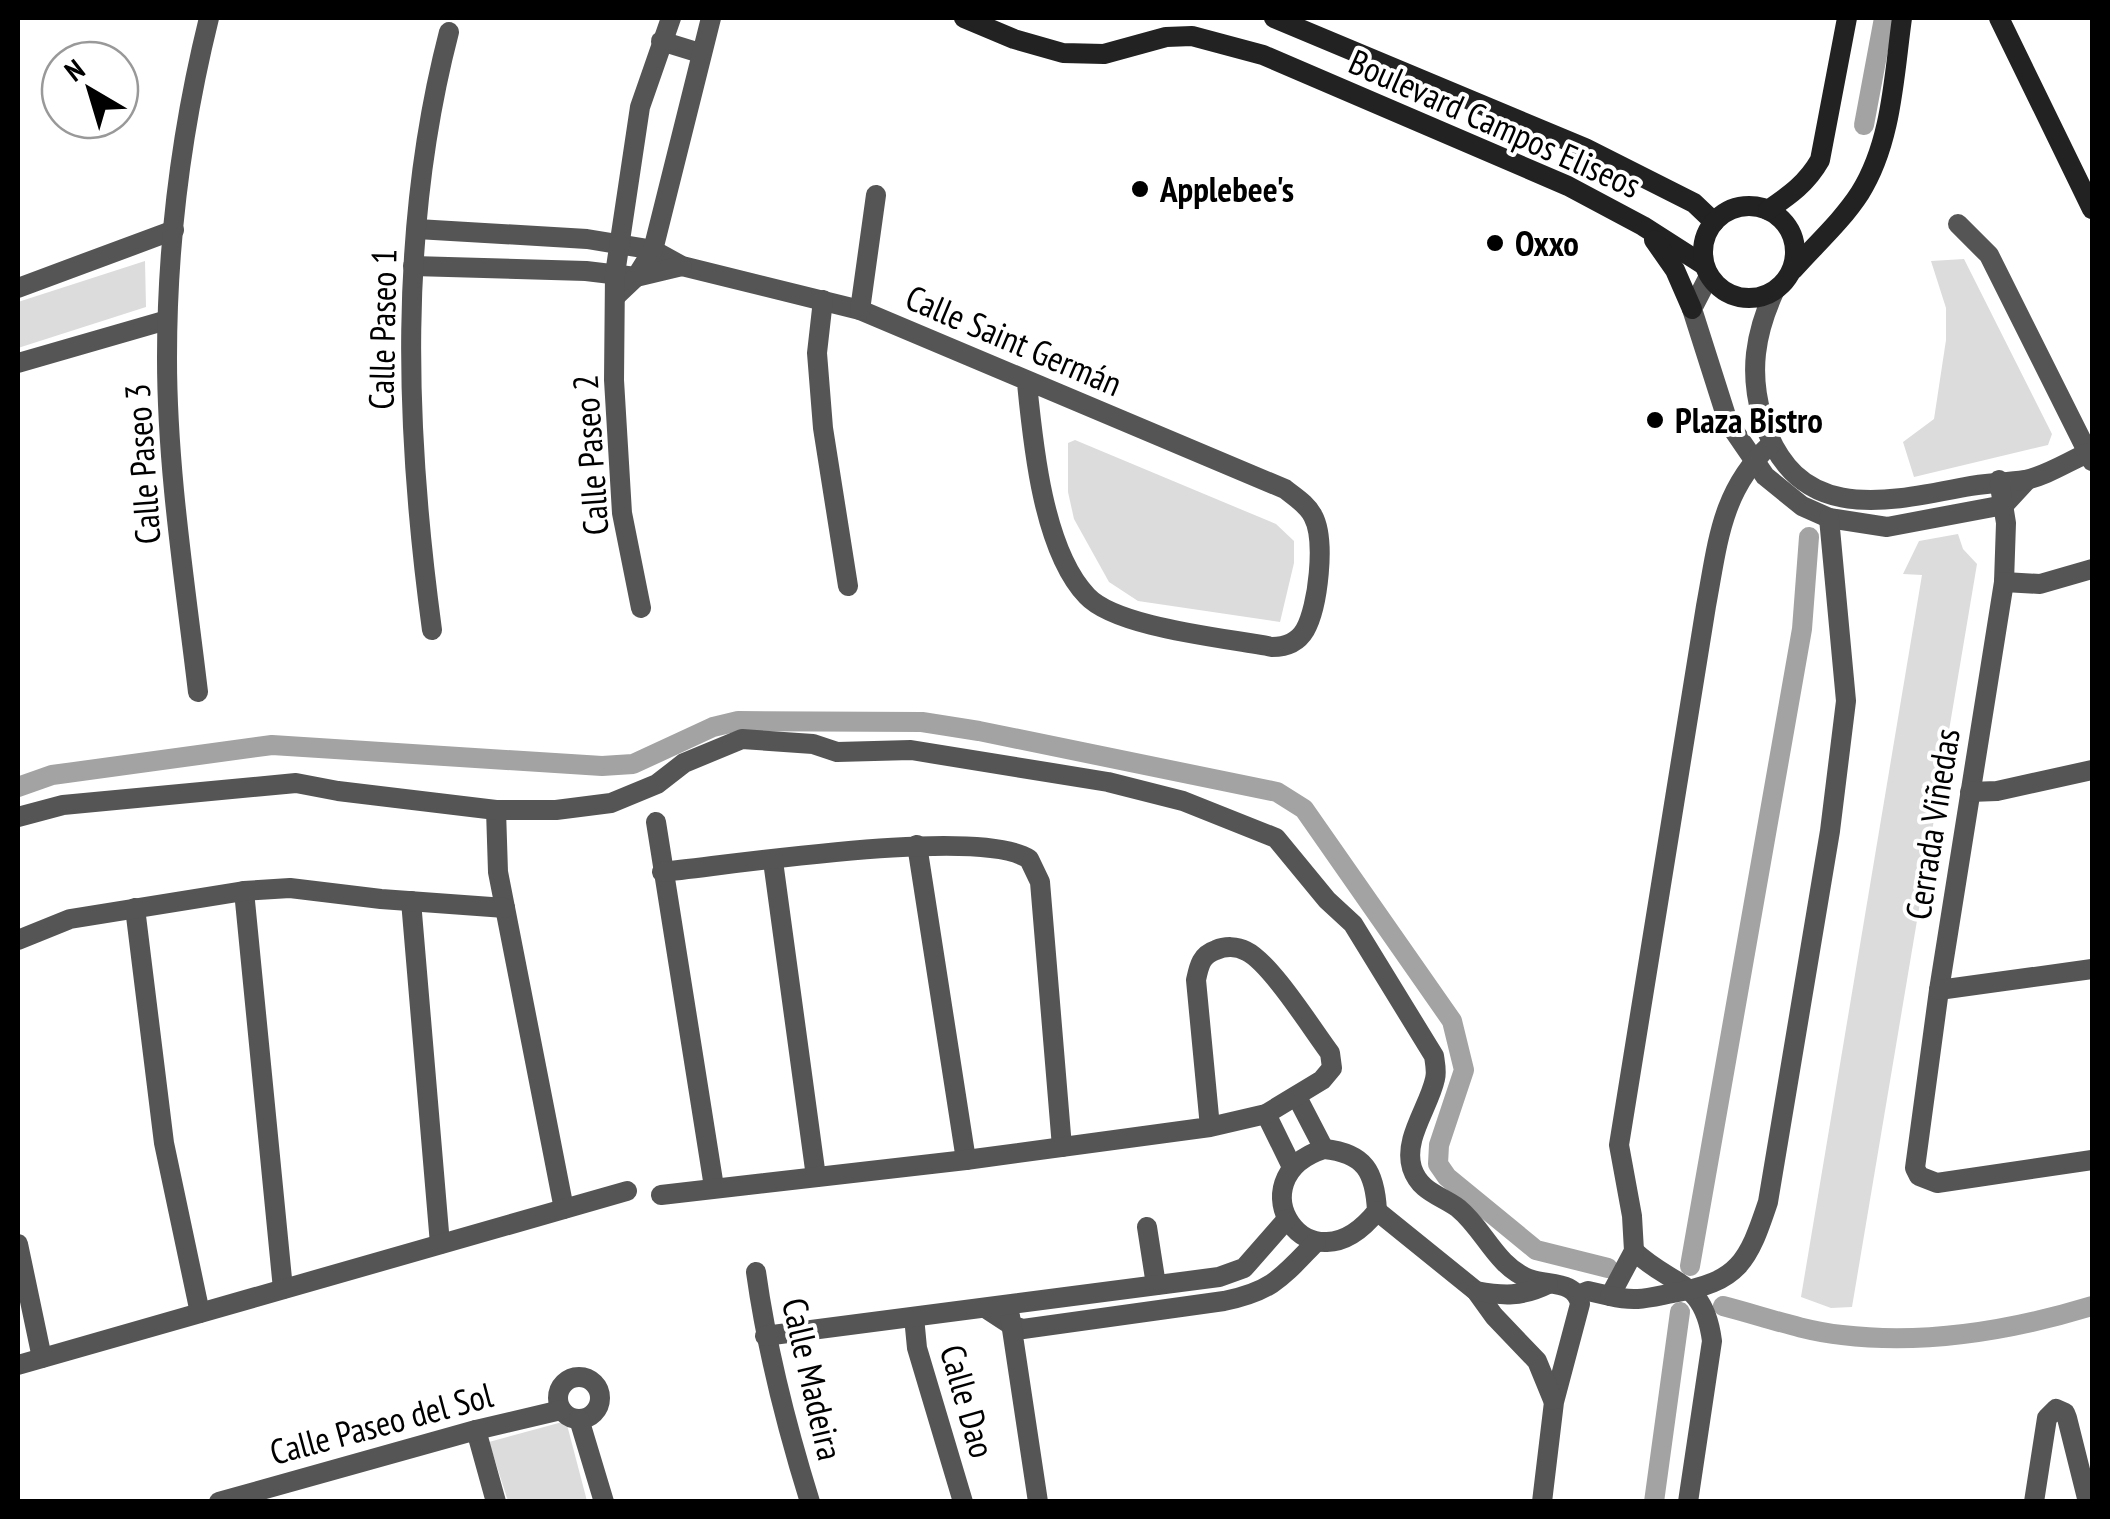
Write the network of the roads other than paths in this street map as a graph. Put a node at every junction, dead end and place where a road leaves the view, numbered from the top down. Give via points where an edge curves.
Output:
1 (209, 18) edge
2 (670, 18) edge
3 (711, 18) edge
4 (964, 18) edge
5 (1274, 18) edge
6 (1847, 18) edge
7 (1902, 18) edge
8 (1999, 18) edge
9 (449, 32) dead end
10 (661, 41) junction
11 (700, 53) junction
12 (876, 195) dead end
13 (2092, 209) edge
14 (1768, 210) junction
15 (1714, 222) junction
16 (1958, 224) dead end
17 (1644, 226) junction
18 (417, 229) junction
19 (174, 230) junction
20 (618, 244) junction
21 (654, 250) junction
22 (413, 266) junction
23 (682, 266) junction
24 (1707, 270) junction
25 (1792, 270) junction
26 (623, 282) junction
27 (18, 288) edge
28 (1774, 292) junction
29 (823, 300) junction
30 (1692, 309) junction
31 (860, 310) junction
32 (167, 320) junction
33 (18, 363) edge
34 (1027, 383) junction
35 (1771, 444) junction
36 (2090, 457) edge
37 (1752, 461) junction
38 (1999, 480) junction
39 (2027, 480) junction
40 (1890, 502) junction
41 (2004, 505) junction
42 (1829, 518) junction
43 (1887, 527) junction
44 (2092, 568) edge
45 (2004, 582) junction
46 (848, 586) dead end
47 (641, 608) dead end
48 (432, 630) dead end
49 (198, 692) dead end
50 (2092, 770) edge
51 (1970, 792) junction
52 (496, 810) junction
53 (18, 817) edge
54 (656, 822) dead end
55 (917, 846) junction
56 (773, 861) junction
57 (662, 872) junction
58 (244, 892) junction
59 (411, 901) junction
60 (135, 908) junction
61 (506, 908) junction
62 (18, 940) edge
63 (2092, 969) edge
64 (1940, 990) junction
65 (1297, 1097) junction
66 (1266, 1114) junction
67 (1210, 1127) junction
68 (1062, 1148) junction
69 (1324, 1149) junction
70 (966, 1160) junction
71 (2092, 1160) edge
72 (1292, 1166) junction
73 (816, 1177) junction
74 (714, 1187) junction
75 (627, 1192) dead end
76 (661, 1195) dead end
77 (564, 1210) junction
78 (1378, 1211) junction
79 (1287, 1219) junction
80 (1146, 1227) dead end
81 (1316, 1242) junction
82 (18, 1244) edge
83 (440, 1244) junction
84 (1634, 1251) junction
85 (756, 1272) dead end
86 (1548, 1284) junction
87 (1156, 1285) junction
88 (283, 1289) junction
89 (1693, 1290) junction
90 (1476, 1291) junction
91 (1578, 1294) junction
92 (1610, 1296) junction
93 (200, 1313) junction
94 (1010, 1315) junction
95 (914, 1317) junction
96 (765, 1336) junction
97 (42, 1358) junction
98 (18, 1365) edge
99 (1554, 1402) junction
100 (476, 1430) junction
101 (220, 1502) edge
102 (496, 1502) edge
103 (604, 1502) edge
104 (810, 1502) edge
105 (964, 1502) edge
106 (1038, 1502) edge
107 (1542, 1502) edge
108 (1688, 1502) edge
109 (2034, 1502) edge
110 (2088, 1502) edge

1 - 19 street, Calle Paseo 3
2 - 10 street, Calle Paseo 2
3 - 11 street
4 - 17 main road, Boulevard Campos Eliseos via 1042,48 1083,55 1166,37 1212,39 1568,186
5 - 15 main road, Boulevard Campos Eliseos via 1586,148 1694,203
6 - 14 main road via 1820,160 1800,187
7 - 25 main road via 1886,126 1872,171
8 - 13 main road
9 - 18 street, Calle Paseo 1
10 - 11 street
10 - 20 street, Calle Paseo 2 via 640,107
11 - 21 street
12 - 31 street
14 - 15 main road via 1739,206
14 - 25 main road via 1790,228
15 - 24 main road via 1702,250
16 - 36 street via 1990,255
17 - 24 main road, Boulevard Campos Eliseos
17 - 30 main road
18 - 20 street, Calle Saint Germán
18 - 22 street, Calle Paseo 1
19 - 27 street
19 - 32 street, Calle Paseo 3
20 - 21 street, Calle Saint Germán
20 - 26 street, Calle Paseo 2
21 - 23 street, Calle Saint Germán
21 - 26 street
22 - 26 street, Calle Saint Germán
22 - 48 street, Calle Paseo 1 via 412,438
23 - 26 street, Calle Saint Germán
23 - 29 street, Calle Saint Germán
24 - 28 main road via 1731,295 1760,298
24 - 30 street
25 - 28 main road
26 - 47 street, Calle Paseo 2 via 614,380 622,513
28 - 35 street via 1754,350 1754,383
29 - 31 street, Calle Saint Germán
29 - 46 street via 817,352 823,428
30 - 37 street via 1719,401
31 - 34 street, Calle Saint Germán
32 - 33 street
32 - 49 street, Calle Paseo 3 via 172,457
34 - 34 street, Calle Saint Germán via 1039,484 1064,561 1088,598 1136,621 1272,647 1292,644 1307,625 1320,561 1308,507 1285,489
35 - 37 street
35 - 40 street via 1811,488
36 - 39 street
37 - 42 street via 1779,490
37 - 84 street via 1722,522 1618,1145
38 - 39 street
38 - 40 street
38 - 41 street, Cerrada Viñedas
39 - 41 street
40 - 43 street
41 - 43 street
41 - 45 street, Cerrada Viñedas
42 - 43 street
42 - 89 street via 1846,701 1768,1202 1754,1245 1732,1274
44 - 45 street via 2040,584
45 - 51 street, Cerrada Viñedas
50 - 51 street
51 - 64 street, Cerrada Viñedas
52 - 53 street via 296,783 63,806
52 - 61 street
52 - 86 street via 610,803 742,739 837,752 911,750 1108,782 1183,801 1276,838 1353,924 1434,1056 1436,1076 1411,1147 1419,1182 1459,1209 1512,1270
54 - 57 street
55 - 56 street
55 - 68 street via 1006,849 1037,869
55 - 70 street
56 - 57 street
56 - 73 street
57 - 74 street
58 - 59 street via 290,888
58 - 60 street
58 - 88 street
59 - 61 street
59 - 83 street
60 - 62 street via 70,919
60 - 93 street via 164,1143
61 - 77 street
63 - 64 street
64 - 71 street, Cerrada Viñedas via 1915,1156 1919,1176 1937,1184
65 - 66 street
65 - 67 street via 1332,1068 1330,1053 1262,963 1246,950 1211,951 1199,963 1196,980
65 - 69 street
66 - 67 street
66 - 72 street
67 - 68 street
68 - 70 street
69 - 72 street
69 - 78 street via 1359,1159 1371,1173
70 - 73 street
72 - 79 street via 1283,1183
73 - 74 street
74 - 76 street
75 - 77 street
77 - 83 street
78 - 81 street via 1352,1238
78 - 90 street
79 - 81 street
79 - 87 street via 1244,1268
80 - 87 street
81 - 94 street via 1256,1294 1022,1329
82 - 97 street
83 - 88 street
84 - 89 street
84 - 92 street
85 - 96 street, Calle Madeira
86 - 90 street via 1529,1294
86 - 91 street
87 - 94 street
88 - 93 street
89 - 92 street via 1634,1301
89 - 108 street via 1712,1341
90 - 99 street via 1536,1361
91 - 92 street
91 - 99 street
93 - 97 street
94 - 95 street via 985,1308
94 - 106 street
95 - 96 street
95 - 105 street, Calle Dao via 917,1348
96 - 104 street, Calle Madeira
97 - 98 street
99 - 107 street
100 - 101 street, Calle Paseo del Sol
100 - 102 street
100 - 103 street, Calle Paseo del Sol via 570,1415
109 - 110 street via 2047,1418 2056,1409 2067,1418

